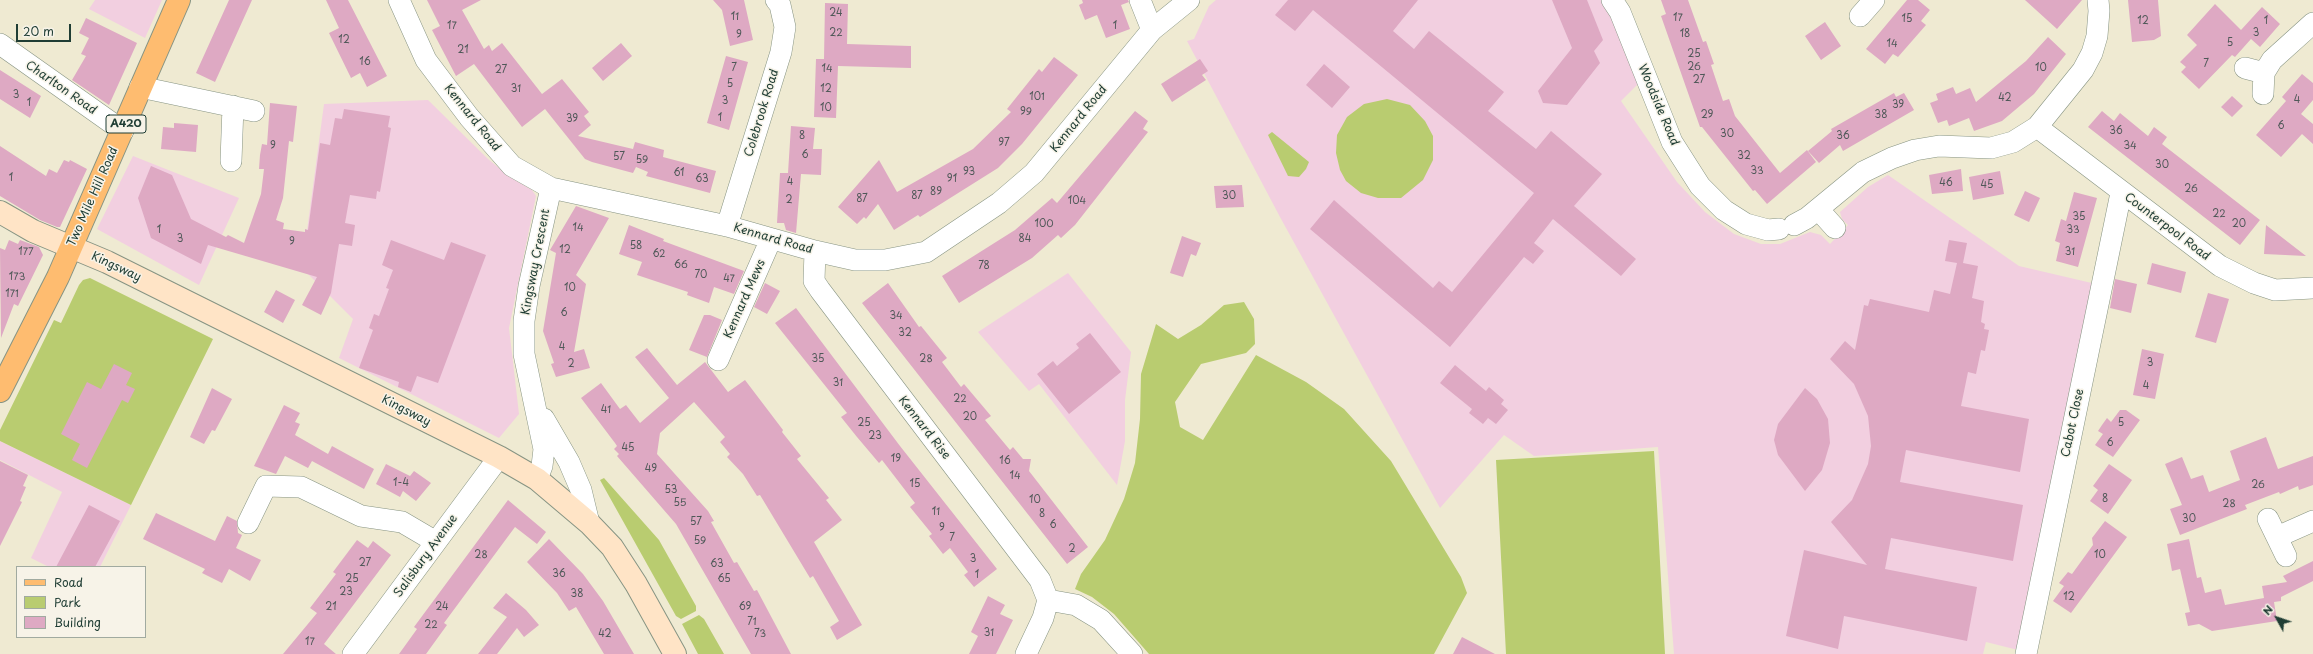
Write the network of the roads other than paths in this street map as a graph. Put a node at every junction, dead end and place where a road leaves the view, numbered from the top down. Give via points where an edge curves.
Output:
1 (179, 0) edge
2 (399, 0) edge
3 (776, 0) edge
4 (1140, 0) edge
5 (1189, 0) edge
6 (1612, 0) edge
7 (1874, 0) edge
8 (2098, 0) edge
9 (1860, 16) dead end
10 (2313, 23) edge
11 (1152, 30) junction
12 (0, 44) edge
13 (140, 88) junction
14 (2263, 94) dead end
15 (233, 106) junction
16 (254, 110) dead end
17 (2037, 127) junction
18 (123, 131) junction
19 (231, 161) dead end
20 (551, 188) junction
21 (2121, 193) junction
22 (1818, 209) junction
23 (0, 212) edge
24 (727, 226) junction
25 (1835, 228) dead end
26 (771, 239) junction
27 (71, 247) junction
28 (815, 251) junction
29 (2313, 288) edge
30 (718, 360) dead end
31 (1, 386) edge
32 (536, 407) junction
33 (499, 457) junction
34 (537, 479) junction
35 (2313, 520) edge
36 (248, 523) dead end
37 (589, 523) junction
38 (436, 542) junction
39 (2286, 556) dead end
40 (1048, 600) junction
41 (353, 654) edge
42 (675, 654) edge
43 (1026, 654) edge
44 (1132, 654) edge
45 (2026, 654) edge

1 - 13 main road, Two Mile Hill Road / A420
2 - 20 street, Kennard Road via 426,60 469,117 512,166
3 - 24 street, Colebrook Road via 780,5 785,27 781,52
4 - 11 street
5 - 11 street, Kennard Road
6 - 22 street, Woodside Road via 1620,12 1672,142 1700,186 1724,210 1746,224 1768,230 1787,227 1807,218
7 - 9 street
8 - 17 street, Woodside Road via 2097,36 2092,53 2082,70
10 - 14 street via 2272,60 2254,71
11 - 28 street, Kennard Road via 1034,173 999,203 926,252 885,260 855,260
12 - 18 street, Charlton Road
13 - 15 street
13 - 18 main road, Two Mile Hill Road / A420
15 - 16 street
15 - 19 street
17 - 21 street, Counterpool Road
17 - 22 street, Woodside Road via 2013,142 1991,148 1939,146 1915,150 1892,158 1863,172
18 - 27 main road, Two Mile Hill Road / A420
20 - 24 street, Kennard Road
20 - 32 street, Kingsway Crescent via 524,321 524,354
21 - 29 street, Counterpool Road via 2220,266 2254,283 2275,290
21 - 45 street, Cabot Close
22 - 25 street
23 - 27 street, Kingsway via 33,231
24 - 26 street, Kennard Road
26 - 28 street, Kennard Road
26 - 30 street, Kennard Mews
27 - 31 main road, Two Mile Hill Road / A420
27 - 33 street, Kingsway via 107,262
28 - 40 street, Kennard Rise via 814,281 820,290 1040,580
32 - 34 street, Kingsway Crescent via 544,449
32 - 37 street, Kingsway Crescent via 569,462 581,490
33 - 34 street, Kingsway
33 - 38 street, Salisbury Avenue
34 - 37 street, Kingsway
35 - 39 street via 2273,528
36 - 38 street via 266,486 301,487 361,516 402,522
37 - 42 street, Kingsway via 612,547
38 - 41 street, Salisbury Avenue
40 - 43 street via 1043,618
40 - 44 street via 1076,605 1101,620

